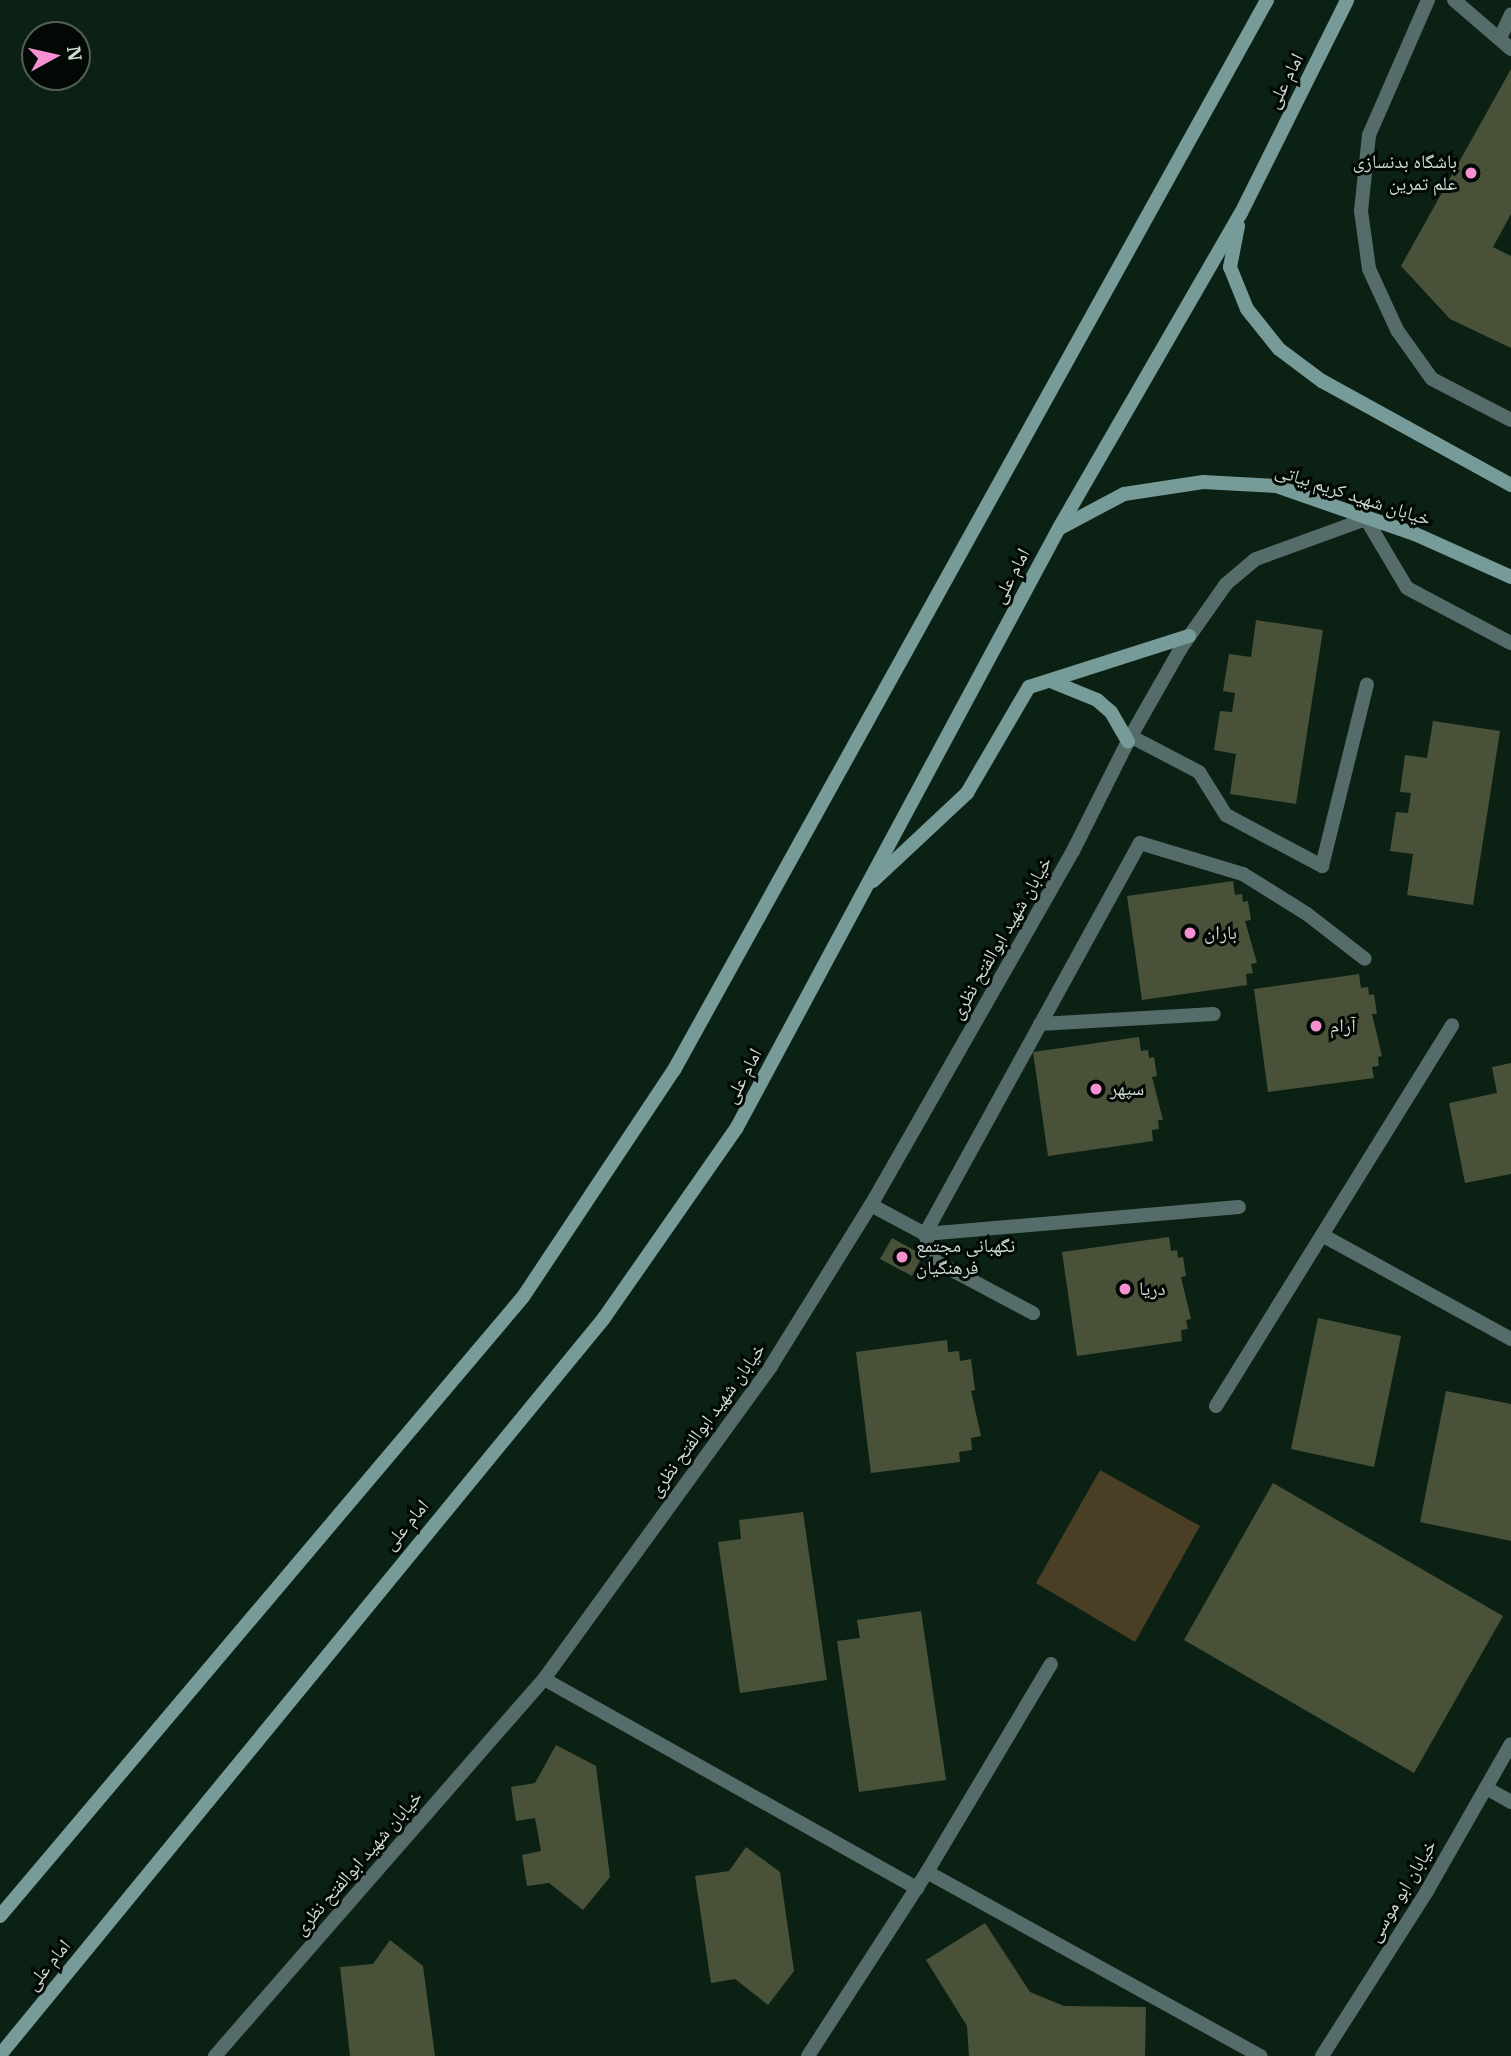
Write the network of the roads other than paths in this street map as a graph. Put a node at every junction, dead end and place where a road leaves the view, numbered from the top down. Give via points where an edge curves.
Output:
1 (1267, 0) edge
2 (1348, 0) edge
3 (1428, 0) edge
4 (1454, 0) edge
5 (1511, 14) edge
6 (1500, 38) junction
7 (1511, 49) edge
8 (1241, 212) junction
9 (1511, 420) edge
10 (1511, 485) edge
11 (1366, 519) junction
12 (1059, 528) junction
13 (1511, 577) edge
14 (1189, 636) junction
15 (1511, 643) edge
16 (1051, 681) junction
17 (1367, 684) dead end
18 (1129, 738) junction
19 (862, 892) junction
20 (1365, 959) dead end
21 (1214, 1014) dead end
22 (1040, 1024) junction
23 (1452, 1025) dead end
24 (871, 1205) junction
25 (1239, 1207) dead end
26 (925, 1234) junction
27 (1322, 1236) junction
28 (1032, 1313) dead end
29 (1511, 1339) edge
30 (1216, 1406) dead end
31 (1051, 1664) dead end
32 (544, 1679) junction
33 (1511, 1744) edge
34 (1486, 1788) junction
35 (1511, 1802) edge
36 (927, 1872) junction
37 (917, 1888) junction
38 (0, 1916) edge
39 (0, 2055) edge
40 (215, 2056) edge
41 (808, 2056) edge
42 (1262, 2056) edge
43 (1322, 2056) edge

1 - 38 main road via 674,1070 523,1297
2 - 8 main road, امام علی
3 - 9 street via 1369,135 1361,211 1369,269 1397,330 1432,379
4 - 6 street
5 - 6 street
6 - 7 street
8 - 10 main road via 1230,267 1247,309 1279,349 1322,381
8 - 12 main road, امام علی
11 - 12 main road, خیابان شهید کریم بیاتی via 1276,486 1203,482 1124,494
11 - 13 main road, خیابان شهید کریم بیاتی via 1415,534
11 - 14 street, خیابان شهید ابوالفتح نظری via 1256,559 1226,584
11 - 15 street via 1407,588
12 - 19 main road, امام علی
14 - 16 main road
14 - 18 street, خیابان شهید ابوالفتح نظری
16 - 18 main road via 1097,700
16 - 19 main road via 1029,687 967,793
17 - 18 street via 1322,866 1226,815 1199,772
18 - 24 street, خیابان شهید ابوالفتح نظری via 1073,851
19 - 39 main road, امام علی via 736,1129 604,1318
20 - 22 street via 1307,914 1243,874 1140,843
21 - 22 street
22 - 26 street
23 - 27 street
24 - 26 street
24 - 32 street, خیابان شهید ابوالفتح نظری via 771,1366
25 - 26 street
26 - 28 street via 935,1261
27 - 29 street
27 - 30 street
31 - 36 street
32 - 37 street
32 - 40 street, خیابان شهید ابوالفتح نظری
33 - 34 street, خیابان ابو موسی
34 - 35 street
34 - 43 street, خیابان ابو موسی
36 - 37 street
36 - 42 street
37 - 41 street

